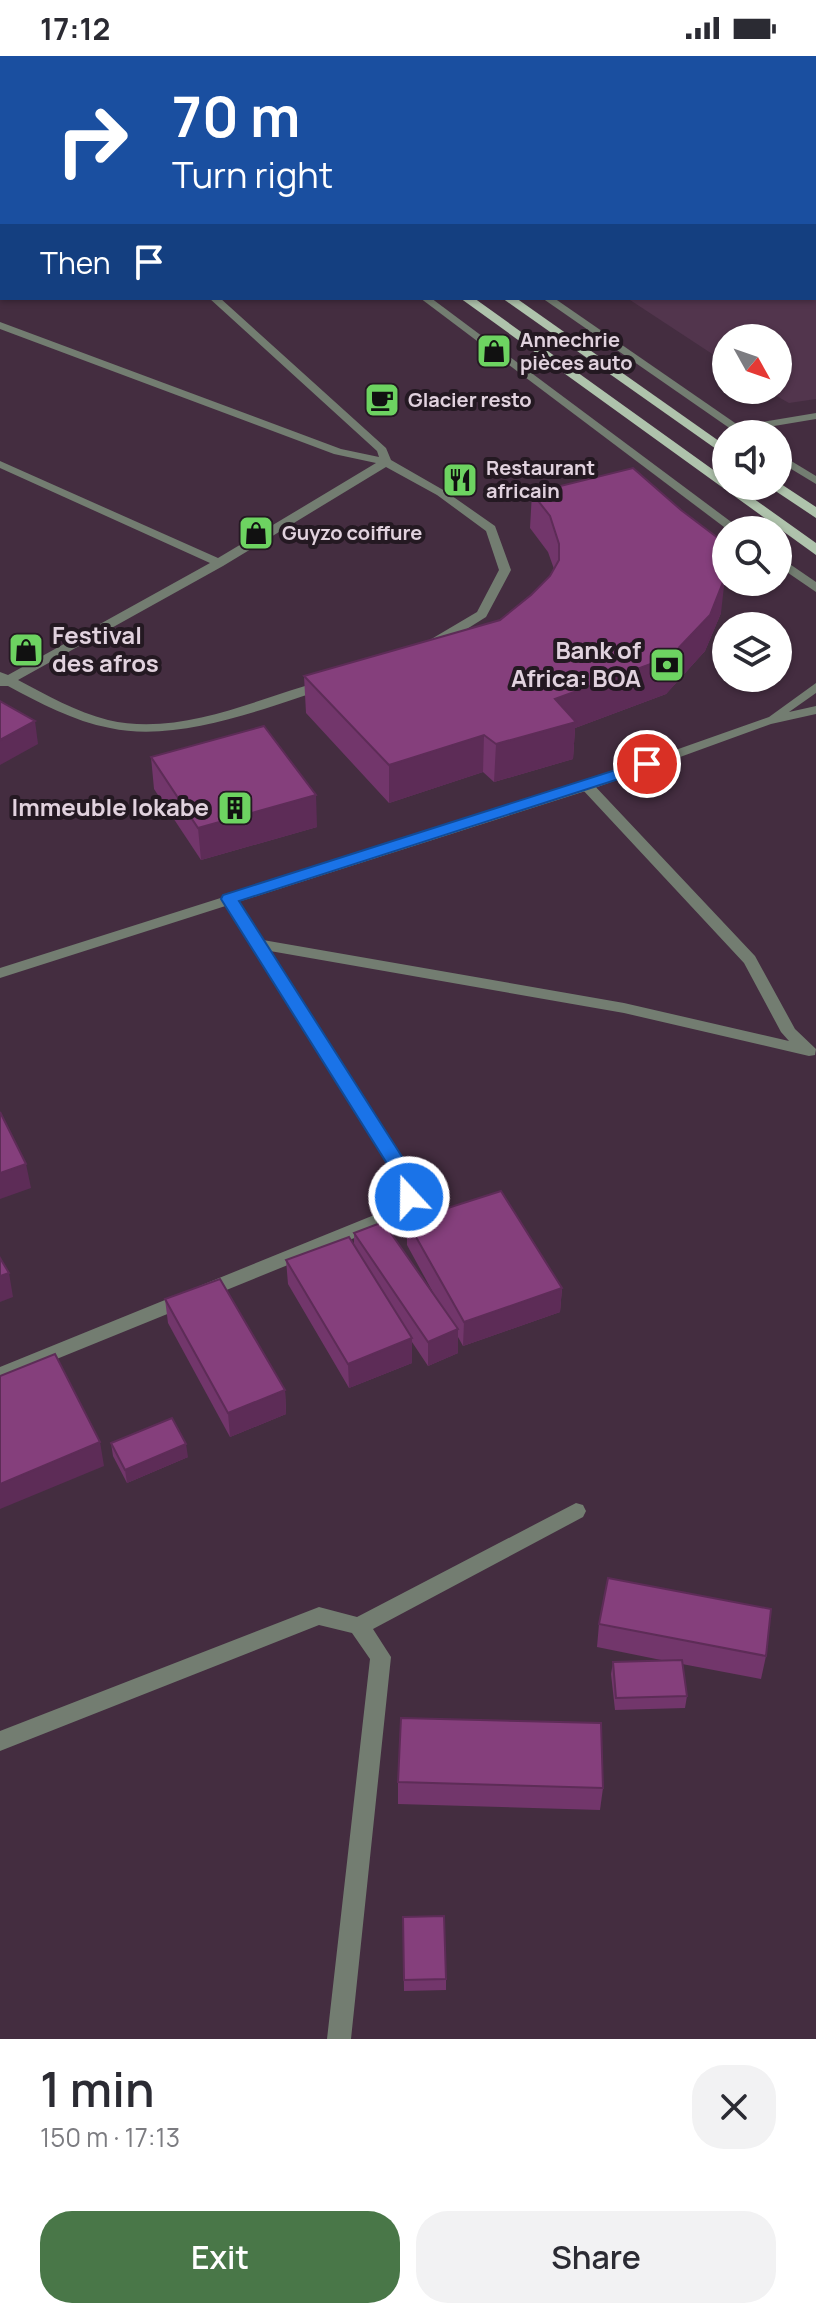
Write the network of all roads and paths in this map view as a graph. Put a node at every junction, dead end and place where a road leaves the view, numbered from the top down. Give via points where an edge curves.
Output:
1 (216, 300) edge
2 (428, 300) edge
3 (469, 300) edge
4 (511, 300) edge
5 (550, 300) edge
6 (0, 325) edge
7 (816, 416) edge
8 (724, 420) edge
9 (792, 421) edge
10 (712, 442) edge
11 (386, 462) junction
12 (0, 464) edge
13 (792, 465) edge
14 (816, 481) edge
15 (792, 498) edge
16 (816, 514) edge
17 (717, 516) edge
18 (816, 550) edge
19 (219, 563) junction
20 (792, 570) edge
21 (816, 588) edge
22 (418, 654) edge
23 (344, 678) edge
24 (3, 681) edge
25 (816, 687) edge
26 (816, 710) edge
27 (767, 721) junction
28 (587, 786) junction
29 (229, 899) junction
30 (257, 944) junction
31 (0, 973) edge
32 (813, 1053) edge
33 (0, 1375) edge
34 (576, 1511) dead end
35 (359, 1626) junction
36 (0, 1741) edge
37 (339, 2039) edge

1 - 11 street via 382,450
2 - 17 street
3 - 18 main road
4 - 10 main road
5 - 8 street
6 - 11 street via 338,452
7 - 9 street
11 - 19 street
11 - 22 street via 491,529 505,570 482,614
12 - 19 street
13 - 14 street
15 - 16 main road
19 - 24 street
20 - 21 street
23 - 24 street via 181,724 126,727 89,718
25 - 27 street
26 - 27 street
27 - 28 street
28 - 29 street
28 - 32 street via 750,960 789,1032
29 - 30 street
29 - 31 street
30 - 32 street via 624,1008
30 - 33 street via 406,1177 409,1197 395,1214
34 - 35 street
35 - 36 street via 319,1616
35 - 37 street via 381,1657

